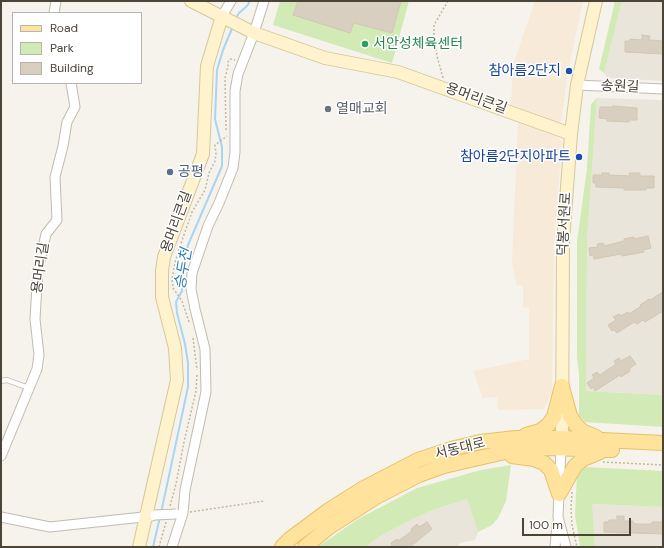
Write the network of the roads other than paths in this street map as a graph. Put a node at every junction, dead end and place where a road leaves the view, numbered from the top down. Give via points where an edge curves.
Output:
1 (56, 1) edge
2 (191, 1) edge
3 (231, 1) edge
4 (264, 1) edge
5 (596, 1) edge
6 (54, 12) edge
7 (225, 18) junction
8 (252, 32) junction
9 (71, 84) edge
10 (577, 85) junction
11 (663, 90) edge
12 (571, 134) junction
13 (1, 381) edge
14 (562, 386) junction
15 (29, 388) junction
16 (516, 438) junction
17 (562, 443) junction
18 (663, 443) edge
19 (605, 445) junction
20 (663, 452) edge
21 (498, 454) junction
22 (1, 456) edge
23 (559, 494) junction
24 (176, 513) junction
25 (151, 516) junction
26 (1, 517) edge
27 (558, 517) junction
28 (139, 547) edge
29 (172, 547) edge
30 (282, 547) edge
31 (305, 547) edge
32 (555, 547) edge
33 (566, 547) edge

1 - 6 street
2 - 7 street, 용머리큰길
3 - 7 street
4 - 8 street
5 - 10 street, 덕봉서원로
7 - 8 street, 용머리큰길
7 - 25 street, 용머리큰길 via 207,66 203,154 164,257 162,297 175,348 177,380
8 - 12 street, 용머리큰길 via 325,58 398,72
8 - 24 street via 235,91 233,168 208,226 192,273 191,289 205,349 206,392 185,490
9 - 15 street, 용머리길 via 75,107 66,122 55,177 58,220 46,234 38,269 35,319 39,355 37,369
10 - 11 street, 송원길
10 - 12 street, 덕봉서원로
12 - 14 street, 덕봉서원로 via 563,241
13 - 15 lane via 7,380
14 - 16 main road via 554,417 548,424 540,431
14 - 17 street, 덕봉서원로
14 - 19 main road via 570,416 576,425
15 - 22 street, 용머리길
16 - 17 main road, 서동대로
16 - 30 main road, 서동대로 via 480,442 418,460 364,488 329,510
17 - 19 main road, 서동대로
17 - 21 main road, 서동대로
17 - 23 street
18 - 19 main road, 서동대로
19 - 20 main road, 서동대로
19 - 23 main road via 575,466
21 - 23 main road via 534,459 544,463 551,470
21 - 31 main road, 서동대로 via 444,466 395,486 354,510
23 - 27 street
24 - 25 street, bridge
24 - 29 street
25 - 26 street via 50,527
25 - 28 street, 용머리큰길
27 - 32 street
27 - 33 street

